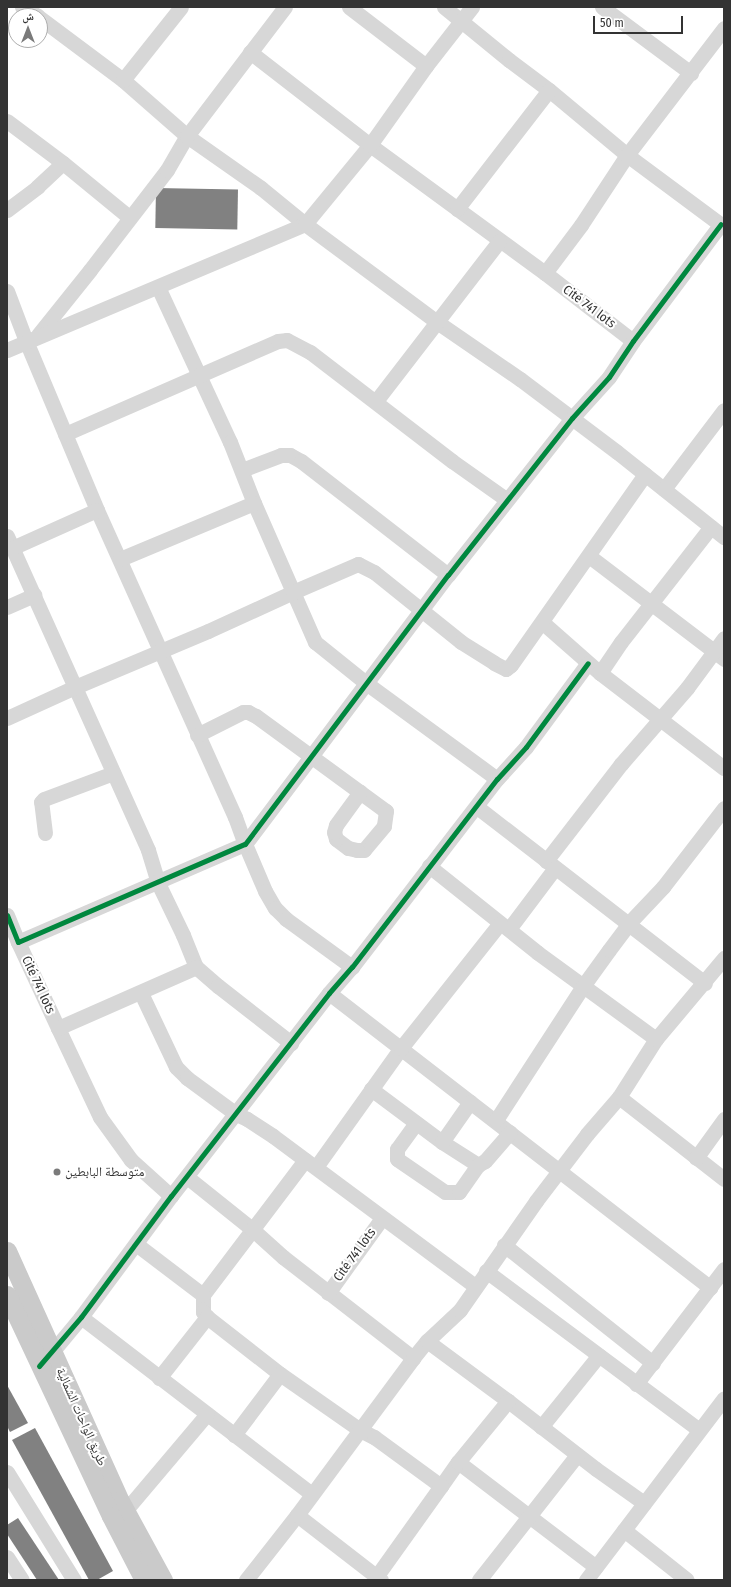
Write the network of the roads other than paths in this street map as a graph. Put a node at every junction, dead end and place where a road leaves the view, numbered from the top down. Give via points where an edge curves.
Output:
1 (181, 7) edge
2 (285, 7) edge
3 (349, 7) edge
4 (444, 7) edge
5 (472, 7) edge
6 (602, 7) edge
7 (462, 22) junction
8 (48, 24) edge
9 (724, 28) edge
10 (250, 52) junction
11 (426, 66) junction
12 (691, 73) junction
13 (122, 80) junction
14 (549, 90) junction
15 (7, 121) edge
16 (187, 136) junction
17 (370, 145) junction
18 (627, 155) junction
19 (63, 163) junction
20 (457, 209) junction
21 (7, 210) edge
22 (129, 217) junction
23 (305, 224) junction
24 (722, 226) edge
25 (499, 241) junction
26 (545, 273) junction
27 (158, 287) junction
28 (7, 291) edge
29 (437, 322) junction
30 (31, 339) junction
31 (633, 341) junction
32 (7, 350) edge
33 (199, 375) junction
34 (376, 401) junction
35 (724, 410) edge
36 (572, 418) junction
37 (65, 434) junction
38 (242, 470) junction
39 (645, 474) junction
40 (664, 489) junction
41 (507, 500) junction
42 (254, 504) junction
43 (97, 510) junction
44 (711, 527) junction
45 (724, 537) edge
46 (10, 542) edge
47 (589, 556) junction
48 (120, 559) junction
49 (448, 575) junction
50 (293, 592) junction
51 (34, 595) junction
52 (652, 605) junction
53 (7, 607) edge
54 (422, 609) junction
55 (542, 622) junction
56 (724, 638) edge
57 (162, 650) junction
58 (719, 655) edge
59 (588, 663) junction
60 (600, 673) junction
61 (366, 683) junction
62 (75, 687) junction
63 (7, 718) edge
64 (660, 720) junction
65 (197, 735) junction
66 (311, 756) junction
67 (724, 768) edge
68 (113, 773) junction
69 (497, 779) junction
70 (360, 792) dead end
71 (477, 807) junction
72 (724, 808) edge
73 (45, 833) dead end
74 (245, 844) junction
75 (551, 864) junction
76 (429, 866) junction
77 (158, 883) junction
78 (7, 915) edge
79 (629, 923) junction
80 (505, 926) junction
81 (18, 942) junction
82 (724, 958) edge
83 (196, 967) junction
84 (352, 967) junction
85 (705, 983) junction
86 (583, 986) junction
87 (141, 993) junction
88 (329, 993) junction
89 (58, 1028) junction
90 (656, 1039) junction
91 (291, 1043) junction
92 (401, 1048) junction
93 (371, 1089) junction
94 (619, 1097) junction
95 (470, 1102) junction
96 (236, 1114) junction
97 (724, 1119) edge
98 (496, 1120) junction
99 (416, 1123) junction
100 (510, 1132) junction
101 (442, 1142) junction
102 (696, 1158) junction
103 (311, 1163) junction
104 (478, 1165) junction
105 (560, 1170) junction
106 (187, 1177) junction
107 (724, 1180) edge
108 (170, 1196) junction
109 (382, 1218) junction
110 (252, 1229) junction
111 (136, 1244) junction
112 (504, 1245) junction
113 (7, 1251) edge
114 (724, 1269) edge
115 (486, 1271) junction
116 (476, 1286) junction
117 (710, 1288) junction
118 (328, 1293) junction
119 (7, 1295) edge
120 (203, 1295) junction
121 (80, 1317) junction
122 (207, 1317) junction
123 (427, 1341) junction
124 (52, 1352) junction
125 (599, 1356) junction
126 (413, 1358) junction
127 (653, 1363) junction
128 (39, 1366) junction
129 (280, 1374) junction
130 (159, 1378) junction
131 (636, 1384) junction
132 (724, 1398) edge
133 (508, 1401) junction
134 (207, 1414) junction
135 (540, 1427) junction
136 (360, 1430) junction
137 (699, 1430) junction
138 (234, 1435) junction
139 (577, 1455) junction
140 (458, 1462) junction
141 (9, 1480) edge
142 (441, 1486) junction
143 (312, 1494) junction
144 (644, 1503) junction
145 (125, 1511) junction
146 (297, 1514) junction
147 (530, 1516) junction
148 (624, 1530) junction
149 (7, 1556) edge
150 (596, 1567) junction
151 (370, 1576) edge
152 (22, 1580) edge
153 (74, 1580) edge
154 (144, 1580) edge
155 (163, 1580) edge
156 (246, 1580) edge
157 (479, 1580) edge
158 (586, 1580) edge
159 (687, 1580) edge

1 - 13 street
2 - 10 street
3 - 11 street
4 - 7 street
5 - 7 street
6 - 12 street
7 - 11 street
7 - 14 street
8 - 13 street
9 - 12 street
10 - 16 street
10 - 17 street, Cité 741 lots
11 - 17 street
12 - 18 street
13 - 16 street
14 - 18 street
14 - 20 street
15 - 19 street
16 - 22 street via 167,170
16 - 23 street via 261,188
17 - 20 street, Cité 741 lots
17 - 23 street
18 - 24 street
18 - 26 street via 581,225
19 - 21 street
19 - 22 street
20 - 25 street, Cité 741 lots
22 - 30 street via 90,270
23 - 27 street
23 - 29 street
24 - 31 street
25 - 26 street, Cité 741 lots
25 - 29 street
26 - 31 street, Cité 741 lots
27 - 30 street
27 - 33 street
28 - 30 street
29 - 34 street
29 - 36 street
30 - 32 street
30 - 37 street
31 - 36 street via 609,377
33 - 34 street via 278,341 287,340 310,352
33 - 37 street
33 - 38 street
34 - 41 street via 452,461
35 - 40 street
36 - 39 street
36 - 41 street
37 - 43 street
38 - 42 street
38 - 49 street via 280,455 290,455
39 - 40 street
39 - 47 street
40 - 44 street
41 - 49 street
42 - 48 street
42 - 50 street
43 - 46 street
43 - 48 street
44 - 45 street
44 - 52 street
46 - 51 street
47 - 52 street
47 - 55 street
48 - 57 street
49 - 54 street
50 - 54 street via 358,564 374,572
50 - 57 street
50 - 61 street via 315,642
51 - 53 street
51 - 62 street
52 - 58 street
52 - 60 street via 621,642
54 - 55 street via 461,642 506,668 511,665
54 - 61 street
55 - 59 street
56 - 58 street
57 - 62 street
57 - 65 street
58 - 64 street
59 - 60 street
59 - 69 street via 526,747
60 - 64 street
61 - 66 street
61 - 69 street
62 - 63 street
62 - 68 street
64 - 67 street
64 - 75 street via 621,764
65 - 66 street via 233,716 248,712
65 - 74 street
66 - 70 street
66 - 74 street
68 - 73 street via 44,799 41,802
68 - 77 street via 148,850
69 - 71 street
71 - 75 street
71 - 76 street
72 - 79 street via 663,887
74 - 77 street
74 - 84 street via 274,908 300,931
75 - 79 street
75 - 80 street
76 - 80 street
76 - 84 street
77 - 81 street
77 - 83 street
78 - 81 street, Cité 741 lots
79 - 85 street
79 - 86 street
80 - 86 street
80 - 92 street
81 - 89 street, Cité 741 lots
82 - 85 street
83 - 87 street
83 - 91 street
84 - 88 street
85 - 90 street
86 - 90 street
86 - 98 street
87 - 89 street
87 - 96 street via 176,1067
88 - 91 street
88 - 92 street
89 - 108 street, Cité 741 lots via 100,1118 130,1160
90 - 94 street
91 - 96 street
92 - 93 street
92 - 95 street
93 - 99 street
93 - 103 street
94 - 102 street
94 - 105 street
95 - 98 street
95 - 101 street
96 - 103 street
96 - 106 street
97 - 102 street
98 - 100 street
99 - 101 street
99 - 104 street via 397,1149 397,1159 445,1192 459,1192
100 - 104 street via 485,1161
100 - 105 street
101 - 104 street
102 - 107 street
103 - 109 street
103 - 110 street
105 - 112 street
105 - 117 street
106 - 108 street
106 - 110 street
108 - 111 street
109 - 116 street
109 - 118 street, Cité 741 lots
110 - 118 street
110 - 120 street
111 - 120 street
111 - 121 street
112 - 115 street
112 - 127 street
113 - 124 main road, طريق الواحات الشمالية
114 - 117 street
115 - 116 street
115 - 125 street
116 - 123 street via 460,1310
117 - 127 street
118 - 126 street
119 - 128 main road, طريق الواحات الشمالية
120 - 122 street via 201,1306
121 - 124 street
121 - 130 street
122 - 129 street
122 - 130 street
123 - 126 street
123 - 133 street
124 - 128 street
124 - 145 main road, طريق الواحات الشمالية
125 - 131 street
125 - 135 street
126 - 136 street
127 - 131 street
128 - 154 main road, طريق الواحات الشمالية
129 - 136 street
129 - 138 street
130 - 134 street
131 - 137 street
132 - 137 street
133 - 135 street
133 - 140 street
134 - 138 street
134 - 145 street
135 - 139 street
136 - 142 street via 374,1437
136 - 143 street
137 - 144 street
138 - 143 street
139 - 144 street
139 - 147 street
140 - 142 street
140 - 147 street
141 - 153 street
142 - 151 street
143 - 146 street
144 - 148 street
145 - 155 main road, طريق الواحات الشمالية
146 - 151 street
146 - 156 street
147 - 150 street
147 - 157 street
148 - 150 street
148 - 159 street
149 - 152 street
150 - 158 street

